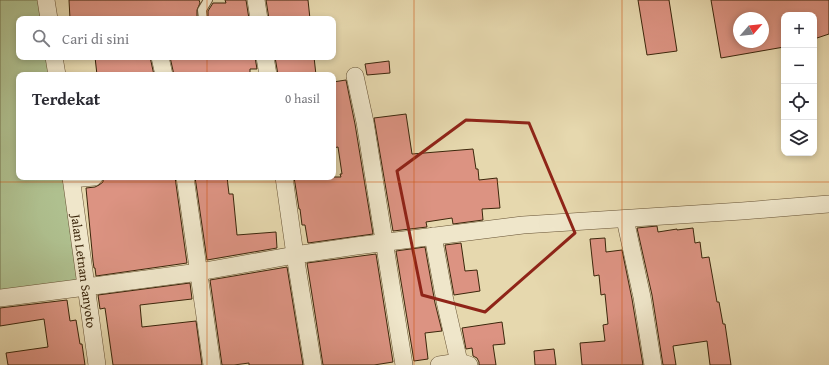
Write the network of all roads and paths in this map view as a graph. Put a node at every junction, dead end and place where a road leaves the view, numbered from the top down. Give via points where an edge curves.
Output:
1 (46, 0) edge
2 (208, 0) edge
3 (256, 0) edge
4 (49, 16) edge
5 (203, 16) edge
6 (259, 16) edge
7 (54, 60) edge
8 (161, 60) edge
9 (266, 60) edge
10 (56, 72) edge
11 (163, 72) edge
12 (268, 72) edge
13 (355, 76) dead end
14 (71, 180) edge
15 (185, 180) edge
16 (284, 180) edge
17 (829, 204) edge
18 (625, 219) junction
19 (433, 236) junction
20 (385, 242) junction
21 (295, 255) junction
22 (200, 272) junction
23 (86, 288) junction
24 (0, 298) edge
25 (464, 363) edge
26 (97, 365) edge
27 (212, 365) edge
28 (313, 365) edge
29 (404, 365) edge
30 (439, 365) edge
31 (653, 365) edge

1 - 4 street
2 - 5 lane via 202,10
3 - 6 street
7 - 10 street
8 - 11 street
9 - 12 street
13 - 20 street
14 - 23 street, Jalan Letnan Sanyoto
15 - 22 street
16 - 21 street
17 - 18 street
18 - 19 street via 523,225
18 - 31 street via 642,297
19 - 20 street
19 - 25 street via 445,301
20 - 21 street
20 - 29 street
21 - 22 street
21 - 28 street
22 - 23 street
22 - 27 street
23 - 24 street
23 - 26 street, Jalan Letnan Sanyoto
25 - 30 street

